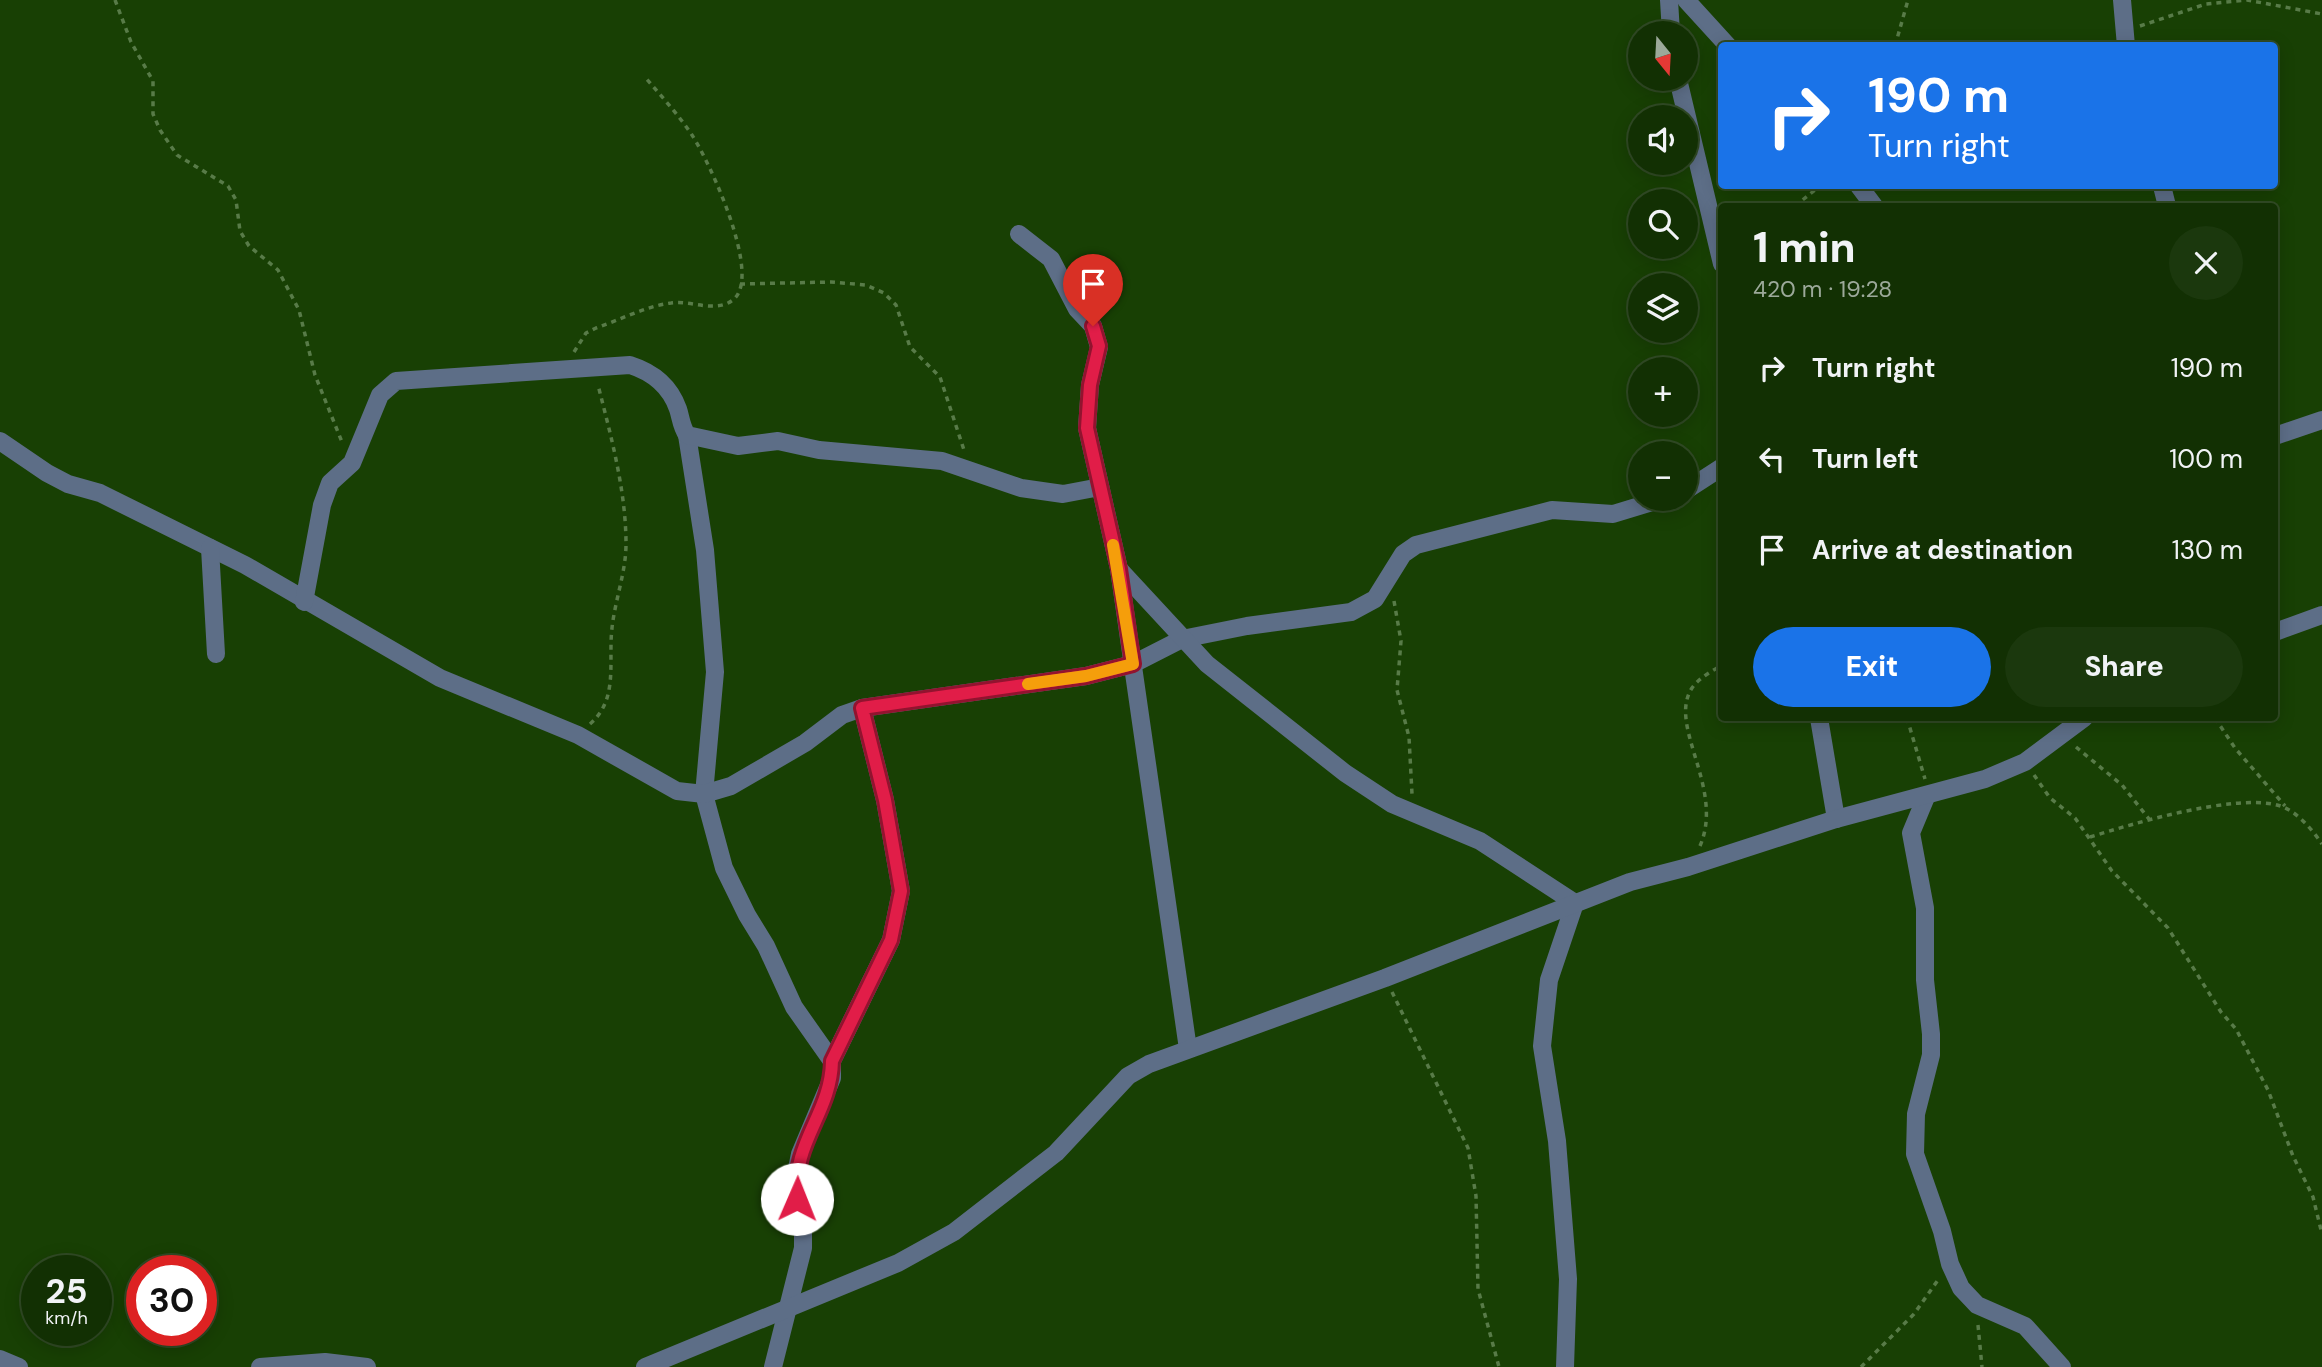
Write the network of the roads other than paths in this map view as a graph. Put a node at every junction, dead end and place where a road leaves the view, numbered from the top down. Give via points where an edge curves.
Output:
1 (1669, 0) edge
2 (1686, 0) edge
3 (2122, 0) edge
4 (1670, 21) edge
5 (2125, 39) edge
6 (1724, 42) edge
7 (1681, 91) edge
8 (1019, 234) dead end
9 (1718, 247) edge
10 (2322, 420) edge
11 (687, 435) junction
12 (2278, 435) edge
13 (0, 441) edge
14 (1718, 470) edge
15 (1698, 483) edge
16 (1100, 487) junction
17 (1628, 509) edge
18 (210, 548) junction
19 (1119, 569) junction
20 (304, 602) junction
21 (2322, 615) edge
22 (2278, 631) edge
23 (1182, 639) junction
24 (216, 654) dead end
25 (1133, 664) junction
26 (862, 708) junction
27 (1820, 721) edge
28 (2080, 721) edge
29 (704, 794) junction
30 (1926, 797) junction
31 (1836, 819) junction
32 (1575, 903) junction
33 (1188, 1049) junction
34 (832, 1061) junction
35 (788, 1307) junction
36 (0, 1359) edge
37 (19, 1367) edge
38 (260, 1367) edge
39 (367, 1367) edge
40 (645, 1367) edge
41 (773, 1367) edge
42 (1565, 1367) edge
43 (2062, 1367) edge

1 - 4 street
2 - 6 street
3 - 5 street
7 - 9 street
8 - 16 street via 1051,259 1096,334 1099,346 1087,428
10 - 12 street
11 - 16 street via 738,446 778,441 819,450 942,461 1021,488 1063,494
11 - 20 street via 671,396 654,376 630,365 396,381 373,407 352,463 330,483
11 - 29 street via 705,550 715,672
13 - 18 street via 68,484 100,493
14 - 15 street
16 - 19 street
17 - 23 street via 1613,514 1552,510 1416,545 1403,554 1375,599 1351,612
18 - 20 street
18 - 24 street
19 - 23 street
19 - 25 street
20 - 29 street via 440,678 578,735 677,791
21 - 22 street
23 - 25 street
23 - 32 street via 1264,711 1345,773 1392,804 1480,841
25 - 26 street via 1086,676
25 - 33 street
26 - 29 street via 842,715 767,767
26 - 34 street via 901,891 891,940
27 - 31 street
28 - 30 street via 2025,762
29 - 34 street via 724,868 794,1007
30 - 31 street
30 - 43 street via 1911,833 1925,908 1931,1055 1921,1086 1915,1154 1961,1288 1977,1305 2025,1326
31 - 32 street
32 - 33 street
32 - 42 street via 1549,980 1542,1046 1557,1141 1568,1279
33 - 35 street via 1128,1076 1056,1153 954,1231 898,1263
34 - 35 street via 832,1078 797,1166 803,1248
35 - 40 street
35 - 41 street
36 - 37 street
38 - 39 street via 325,1362

